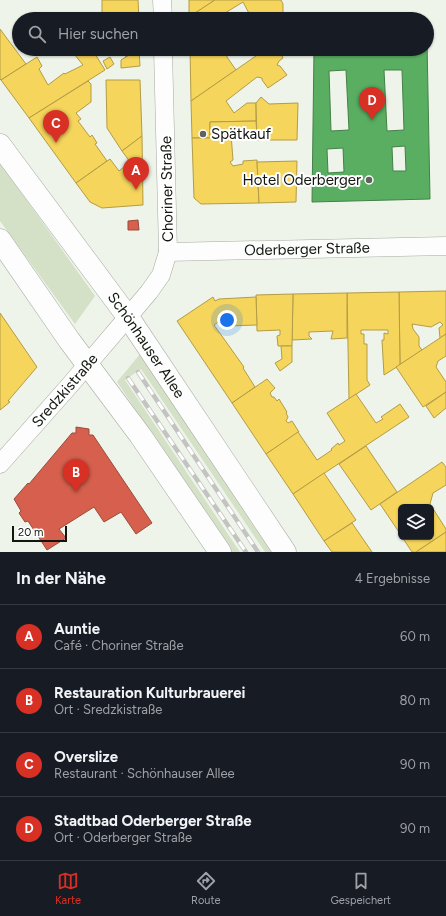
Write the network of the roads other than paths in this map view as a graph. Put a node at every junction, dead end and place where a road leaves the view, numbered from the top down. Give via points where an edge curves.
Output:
1 (162, 0) edge
2 (163, 12) edge
3 (163, 56) edge
4 (0, 145) edge
5 (0, 240) edge
6 (446, 246) edge
7 (168, 252) junction
8 (128, 317) junction
9 (88, 365) junction
10 (0, 464) edge
11 (220, 552) edge
12 (285, 552) edge

1 - 2 street
3 - 7 street, Choriner Straße
4 - 8 main road, Schönhauser Allee
5 - 9 main road
6 - 7 street, Oderberger Straße
7 - 8 street, Choriner Straße via 161,275
8 - 9 street, Sredzkistraße
8 - 12 main road, Schönhauser Allee
9 - 10 street, Sredzkistraße
9 - 11 main road via 140,435

